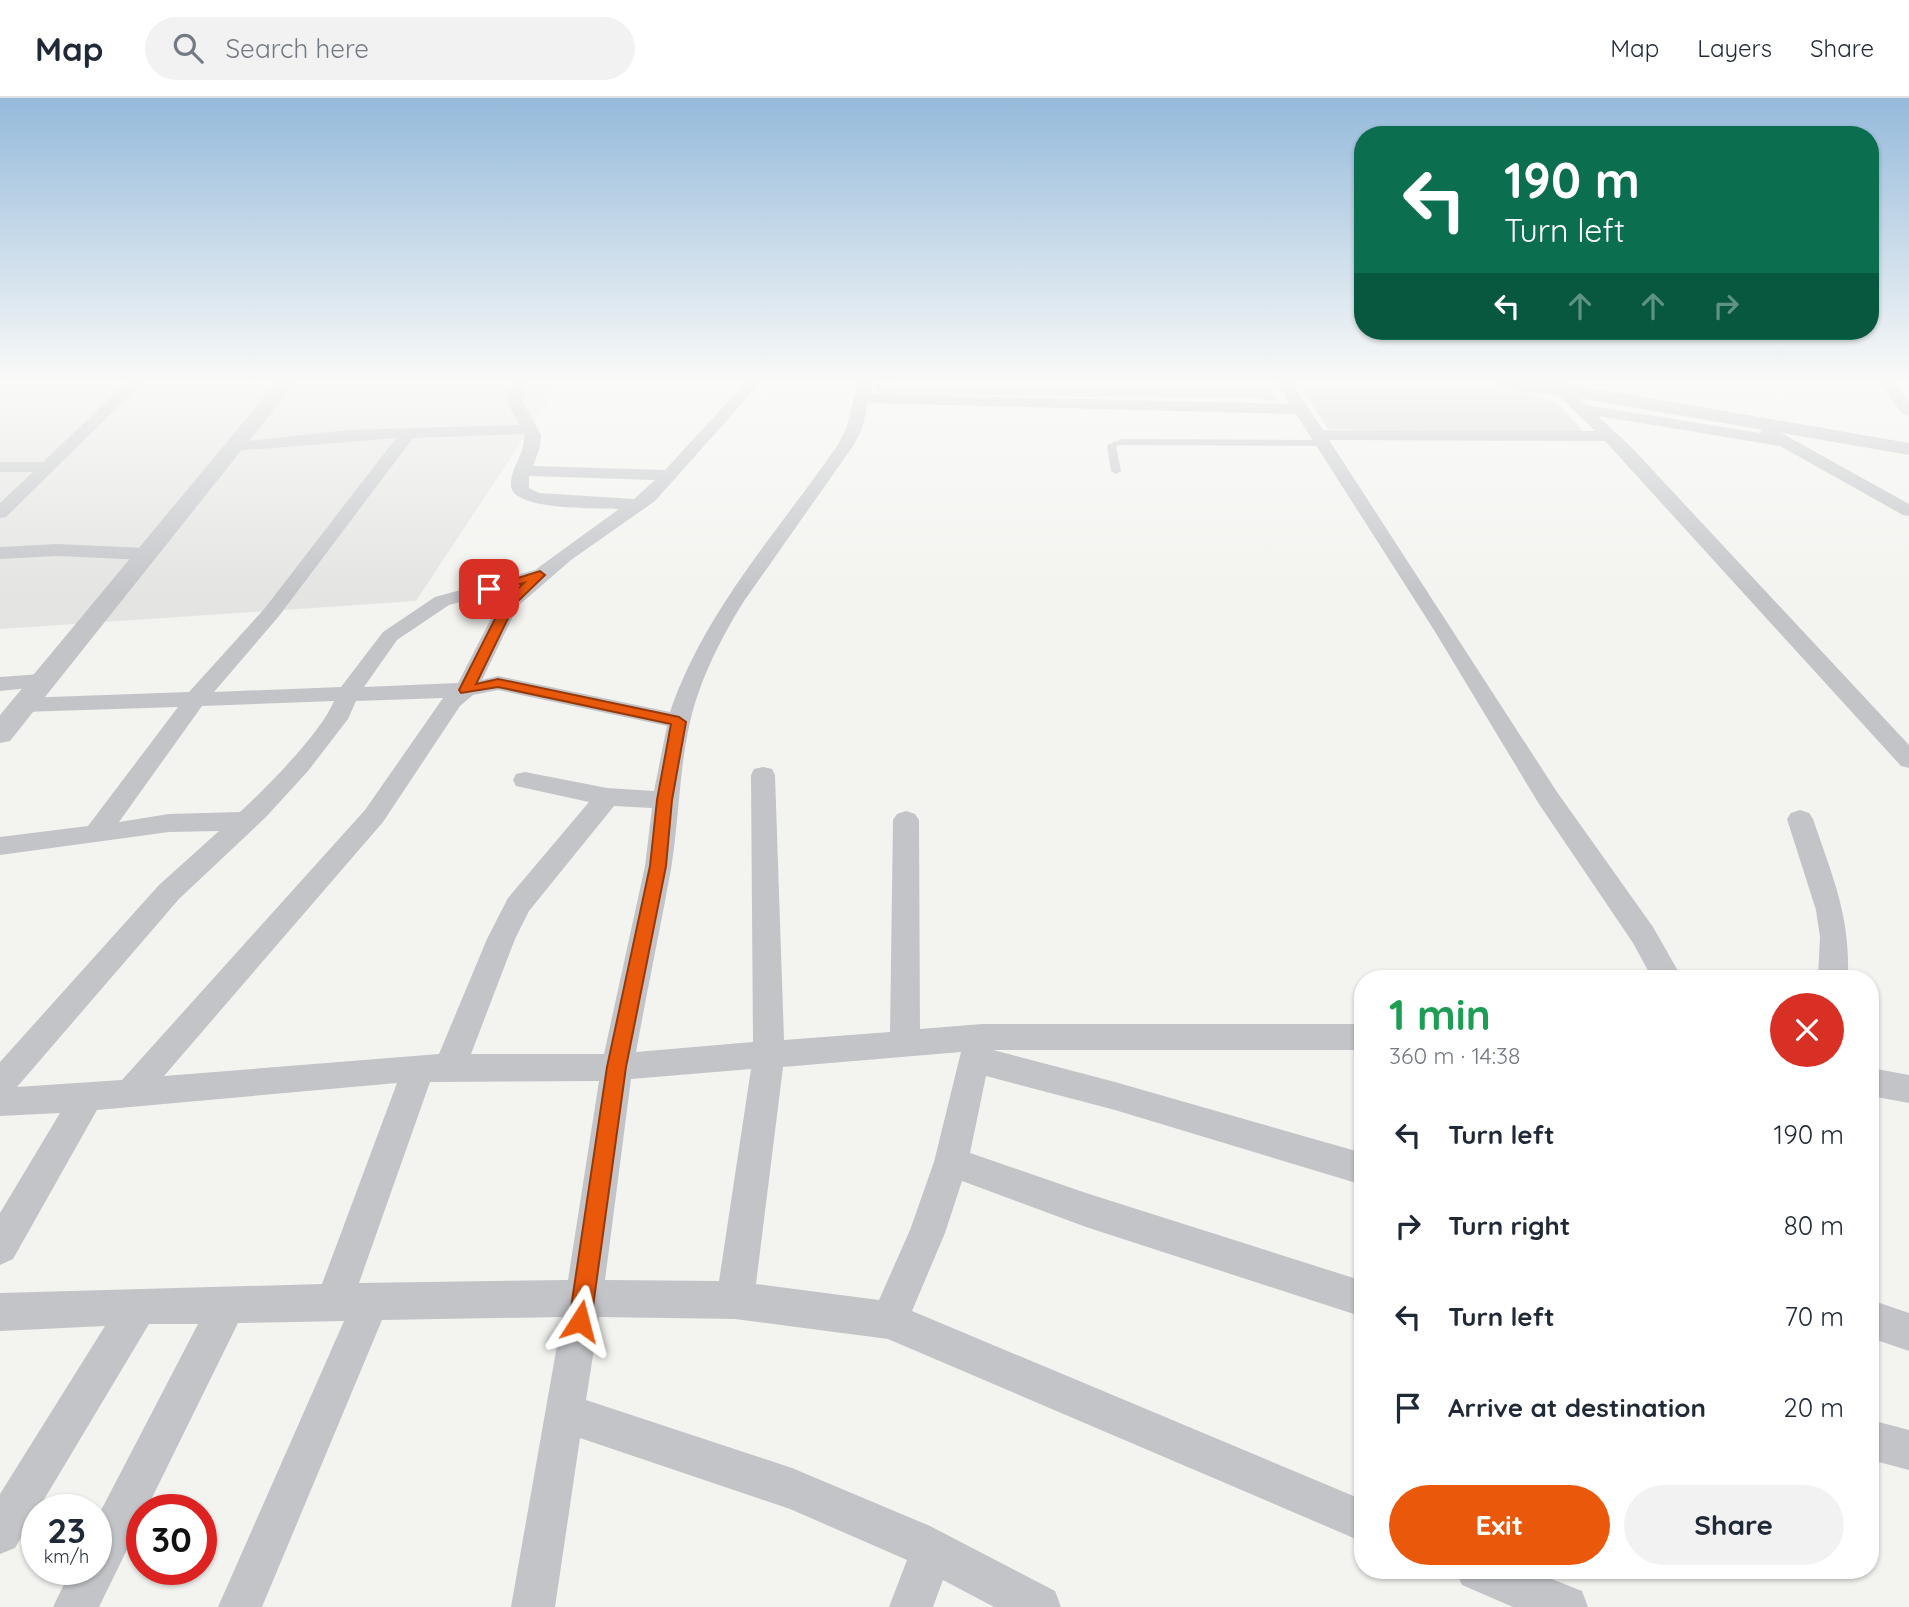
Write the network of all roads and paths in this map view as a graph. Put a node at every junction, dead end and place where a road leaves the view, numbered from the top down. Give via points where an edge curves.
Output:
1 (64, 453) edge
2 (228, 453) edge
3 (392, 453) edge
4 (528, 453) edge
5 (689, 453) edge
6 (840, 453) edge
7 (1113, 453) edge
8 (1330, 453) edge
9 (1626, 453) edge
10 (1805, 453) edge
11 (0, 467) edge
12 (50, 467) junction
13 (521, 471) junction
14 (1116, 471) dead end
15 (670, 475) junction
16 (0, 495) edge
17 (20, 495) junction
18 (637, 505) junction
19 (1909, 511) edge
20 (0, 513) edge
21 (0, 553) edge
22 (146, 554) junction
23 (540, 575) junction
24 (41, 681) junction
25 (0, 684) edge
26 (466, 690) junction
27 (348, 693) junction
28 (196, 698) junction
29 (22, 705) junction
30 (679, 722) junction
31 (0, 734) edge
32 (1909, 760) edge
33 (763, 775) dead end
34 (524, 780) dead end
35 (607, 797) junction
36 (664, 800) junction
37 (1800, 819) dead end
38 (906, 820) dead end
39 (246, 821) junction
40 (96, 834) junction
41 (0, 846) edge
42 (1663, 970) edge
43 (1833, 970) edge
44 (1354, 1037) edge
45 (905, 1042) junction
46 (978, 1048) junction
47 (769, 1053) junction
48 (617, 1067) junction
49 (434, 1068) junction
50 (1879, 1083) edge
51 (0, 1084) edge
52 (1909, 1089) edge
53 (130, 1093) junction
54 (87, 1097) junction
55 (0, 1102) edge
56 (951, 1162) junction
57 (1354, 1166) edge
58 (0, 1247) edge
59 (1354, 1296) edge
60 (584, 1298) junction
61 (734, 1300) junction
62 (352, 1303) junction
63 (228, 1304) junction
64 (139, 1306) junction
65 (0, 1312) edge
66 (889, 1320) junction
67 (1879, 1322) edge
68 (1909, 1332) edge
69 (564, 1413) junction
70 (1879, 1442) edge
71 (1909, 1450) edge
72 (1354, 1517) edge
73 (112, 1532) edge
74 (0, 1533) edge
75 (933, 1550) junction
76 (1499, 1579) edge
77 (86, 1585) edge
78 (75, 1607) edge
79 (240, 1607) edge
80 (533, 1607) edge
81 (911, 1607) edge
82 (1039, 1607) edge
83 (1566, 1607) edge

1 - 12 street
2 - 22 street
3 - 28 street via 272,612
4 - 13 street
5 - 15 street
6 - 30 street via 716,631
7 - 14 lane
8 - 42 street
9 - 32 street
10 - 19 street
11 - 12 street
12 - 17 street
13 - 15 street
13 - 18 street via 520,489 534,498
15 - 18 street
16 - 17 street
17 - 20 street
18 - 23 street
21 - 22 street
22 - 24 street
23 - 26 street via 509,603
23 - 27 street via 436,604 390,636
24 - 25 street
24 - 29 street
26 - 27 street
26 - 30 street via 498,683
26 - 53 street via 452,701 374,817
27 - 28 street
27 - 39 street via 340,714
28 - 29 street
28 - 40 street
29 - 31 street
30 - 36 street
33 - 47 street
34 - 35 street
35 - 36 street
35 - 49 street via 518,905
36 - 48 street via 658,866
37 - 43 street via 1830,910
38 - 45 street
39 - 40 street via 169,823
39 - 51 street via 169,892
40 - 41 street
44 - 46 street
45 - 46 street
45 - 47 street
46 - 56 street
46 - 57 street via 1115,1096
47 - 48 street
47 - 61 street
48 - 49 street
48 - 60 street
49 - 53 street
49 - 62 street
50 - 52 street
53 - 54 street
54 - 55 street
54 - 58 street
56 - 59 street
56 - 66 street via 927,1233
60 - 61 street
60 - 62 street
60 - 69 street
61 - 66 street
62 - 63 street
62 - 79 street
63 - 64 street
63 - 73 street
64 - 65 street
64 - 74 street
66 - 72 street
67 - 68 street
69 - 75 street via 792,1489
69 - 80 street
70 - 71 street
75 - 81 street
75 - 82 street
76 - 83 street
77 - 78 street

